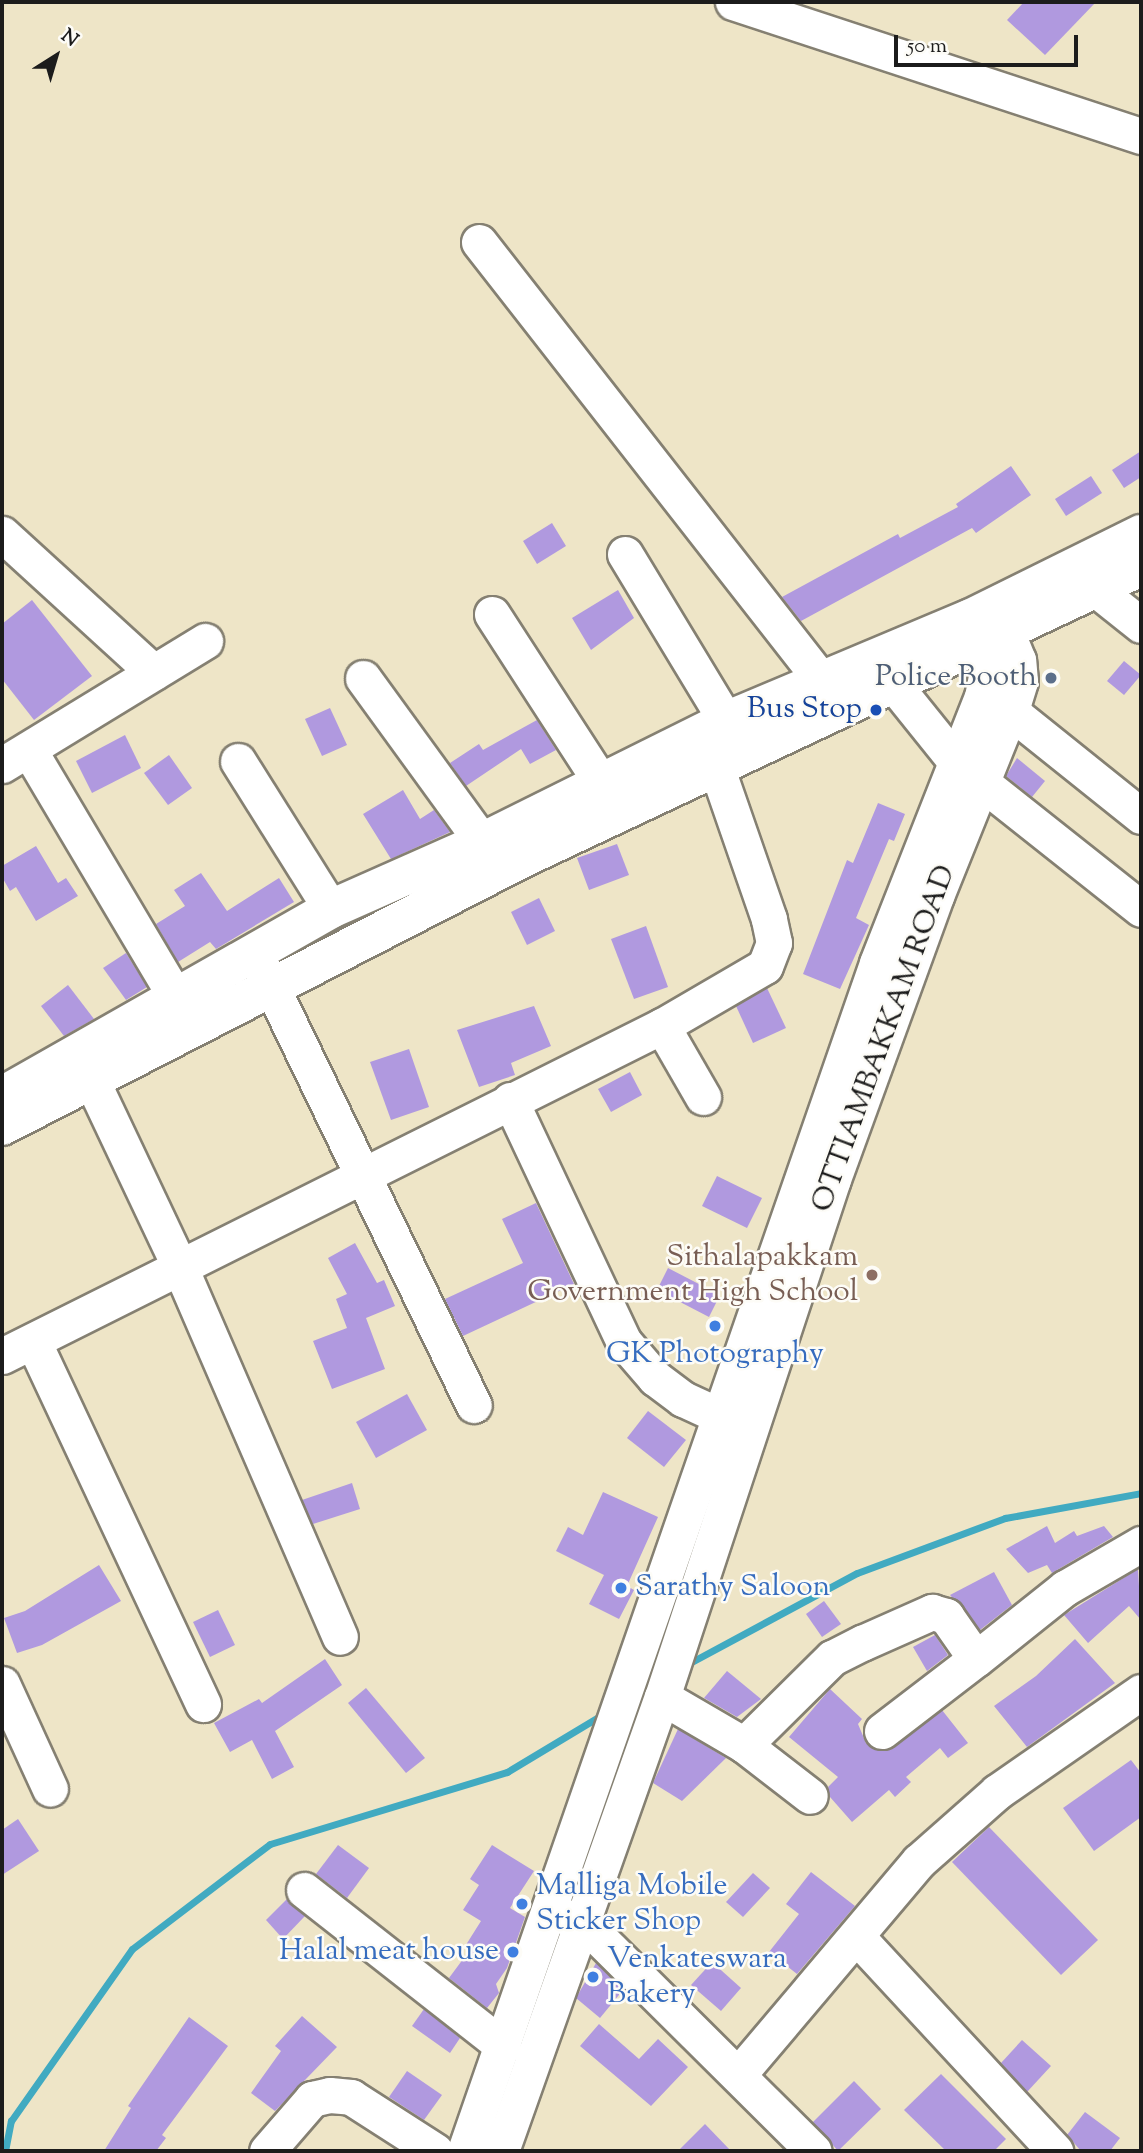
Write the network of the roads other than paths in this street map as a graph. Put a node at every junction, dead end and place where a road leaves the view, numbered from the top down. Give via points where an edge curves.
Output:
1 (733, 2) edge
2 (1141, 136) edge
3 (480, 242) dead end
4 (1141, 534) edge
5 (10, 554) edge
6 (625, 554) dead end
7 (1141, 567) edge
8 (1097, 590) junction
9 (492, 614) dead end
10 (989, 625) junction
11 (1141, 625) edge
12 (205, 641) dead end
13 (153, 672) junction
14 (363, 678) dead end
15 (821, 681) junction
16 (895, 686) junction
17 (1010, 711) junction
18 (726, 721) junction
19 (15, 757) edge
20 (238, 761) dead end
21 (716, 766) junction
22 (969, 773) junction
23 (602, 784) junction
24 (1141, 816) edge
25 (482, 842) junction
26 (331, 909) junction
27 (1141, 909) edge
28 (256, 954) junction
29 (272, 988) junction
30 (176, 996) junction
31 (662, 1026) junction
32 (90, 1077) junction
33 (2, 1096) edge
34 (703, 1097) dead end
35 (510, 1100) junction
36 (2, 1126) edge
37 (361, 1173) junction
38 (179, 1265) junction
39 (33, 1340) junction
40 (2, 1356) edge
41 (474, 1405) dead end
42 (720, 1416) junction
43 (1141, 1544) edge
44 (340, 1637) dead end
45 (976, 1659) junction
46 (2, 1684) edge
47 (1141, 1692) edge
48 (663, 1693) junction
49 (203, 1704) dead end
50 (882, 1731) dead end
51 (744, 1745) junction
52 (50, 1789) dead end
53 (810, 1796) dead end
54 (304, 1890) dead end
55 (550, 1911) junction
56 (583, 1922) junction
57 (857, 1937) junction
58 (503, 2046) junction
59 (738, 2075) junction
60 (804, 2147) edge
61 (267, 2151) edge
62 (435, 2151) edge
63 (465, 2151) edge
64 (501, 2151) edge
65 (1055, 2151) edge

1 - 2 street
3 - 15 street
4 - 10 main road
5 - 13 street
6 - 18 street
7 - 8 main road
8 - 10 main road
8 - 11 street
9 - 23 street
10 - 15 main road
10 - 16 main road
10 - 17 street, OTTIAMBAKKAM ROAD via 1020,681
10 - 22 street, OTTIAMBAKKAM ROAD via 987,672
12 - 13 street
13 - 19 street
14 - 25 street
15 - 18 main road
16 - 21 main road
16 - 22 street
17 - 22 street, OTTIAMBAKKAM ROAD
17 - 24 street
18 - 23 main road
19 - 30 street
20 - 26 street
21 - 29 main road via 521,859
21 - 31 street via 774,943 765,966
22 - 27 street
22 - 42 street, OTTIAMBAKKAM ROAD via 877,963
22 - 48 street, OTTIAMBAKKAM ROAD
23 - 25 main road
25 - 26 main road
26 - 28 main road
28 - 29 street
28 - 30 main road
29 - 32 main road
29 - 37 street
30 - 33 main road
31 - 34 street
31 - 35 street
32 - 36 main road
32 - 38 street
35 - 37 street
35 - 42 street via 624,1342 655,1377 683,1399
37 - 38 street
37 - 41 street
38 - 39 street
38 - 44 street
39 - 40 street
39 - 49 street
42 - 55 street, OTTIAMBAKKAM ROAD
43 - 45 street via 1065,1588
45 - 50 street
45 - 51 street via 946,1616 932,1612 832,1658
46 - 52 street
47 - 57 street via 997,1792 919,1861
48 - 51 street
48 - 56 street, OTTIAMBAKKAM ROAD
51 - 53 street
54 - 58 street
55 - 56 street
55 - 58 street, OTTIAMBAKKAM ROAD
56 - 59 street
56 - 64 street, OTTIAMBAKKAM ROAD
57 - 59 street
57 - 65 street
58 - 63 street, OTTIAMBAKKAM ROAD
59 - 60 street
61 - 62 street via 312,2099 330,2095 351,2097

